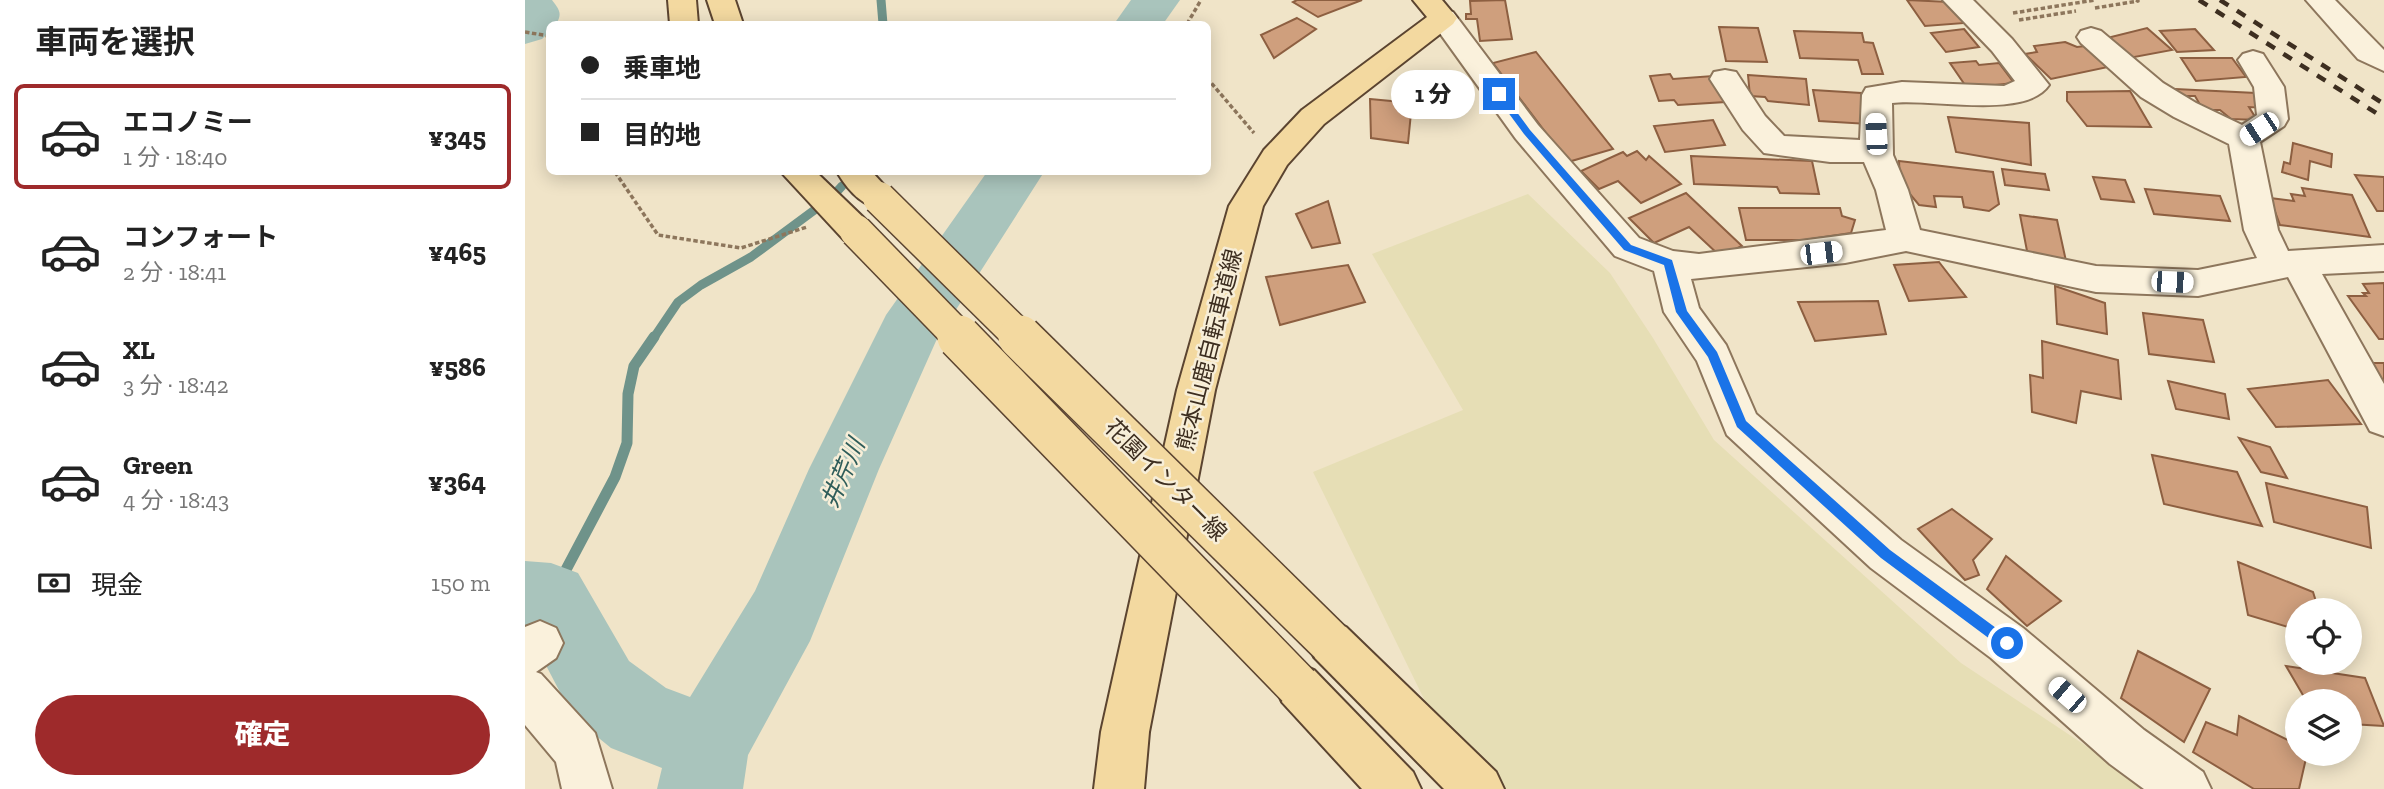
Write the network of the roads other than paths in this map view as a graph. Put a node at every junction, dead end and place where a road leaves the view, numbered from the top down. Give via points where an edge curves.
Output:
1 (682, 0) edge
2 (721, 0) edge
3 (2320, 0) edge
4 (1435, 9) edge
5 (1971, 15) edge
6 (684, 21) edge
7 (728, 21) edge
8 (2091, 37) dead end
9 (2253, 60) dead end
10 (2384, 62) edge
11 (1725, 79) dead end
12 (2245, 138) junction
13 (1877, 151) junction
14 (866, 185) edge
15 (830, 204) edge
16 (1906, 239) junction
17 (2384, 258) edge
18 (1669, 262) junction
19 (2288, 264) junction
20 (2384, 420) edge
21 (525, 690) edge
22 (587, 789) edge
23 (1119, 789) edge
24 (1396, 789) edge
25 (1479, 789) edge
26 (2186, 789) edge

1 - 6 main road
2 - 7 main road
3 - 10 street via 2368,53
4 - 18 street via 1527,132 1627,247
4 - 23 main road, 熊本山鹿自転車道線 via 1313,117 1275,158 1246,206 1196,390 1125,732
5 - 13 street via 2034,85 2007,96 1877,95
8 - 12 street via 2152,90
9 - 12 street via 2269,87 2273,119
11 - 13 street via 1775,146
12 - 19 street via 2261,230
13 - 16 street
14 - 25 main road, 花園インター線, bridge
15 - 24 main road, 花園インター線, bridge
16 - 18 street via 1699,267
16 - 19 street via 2096,279 2198,283
17 - 19 street
18 - 26 street via 1682,312 1713,355 1741,424 1886,554 2007,643 2126,747
19 - 20 street
21 - 22 street via 578,750

